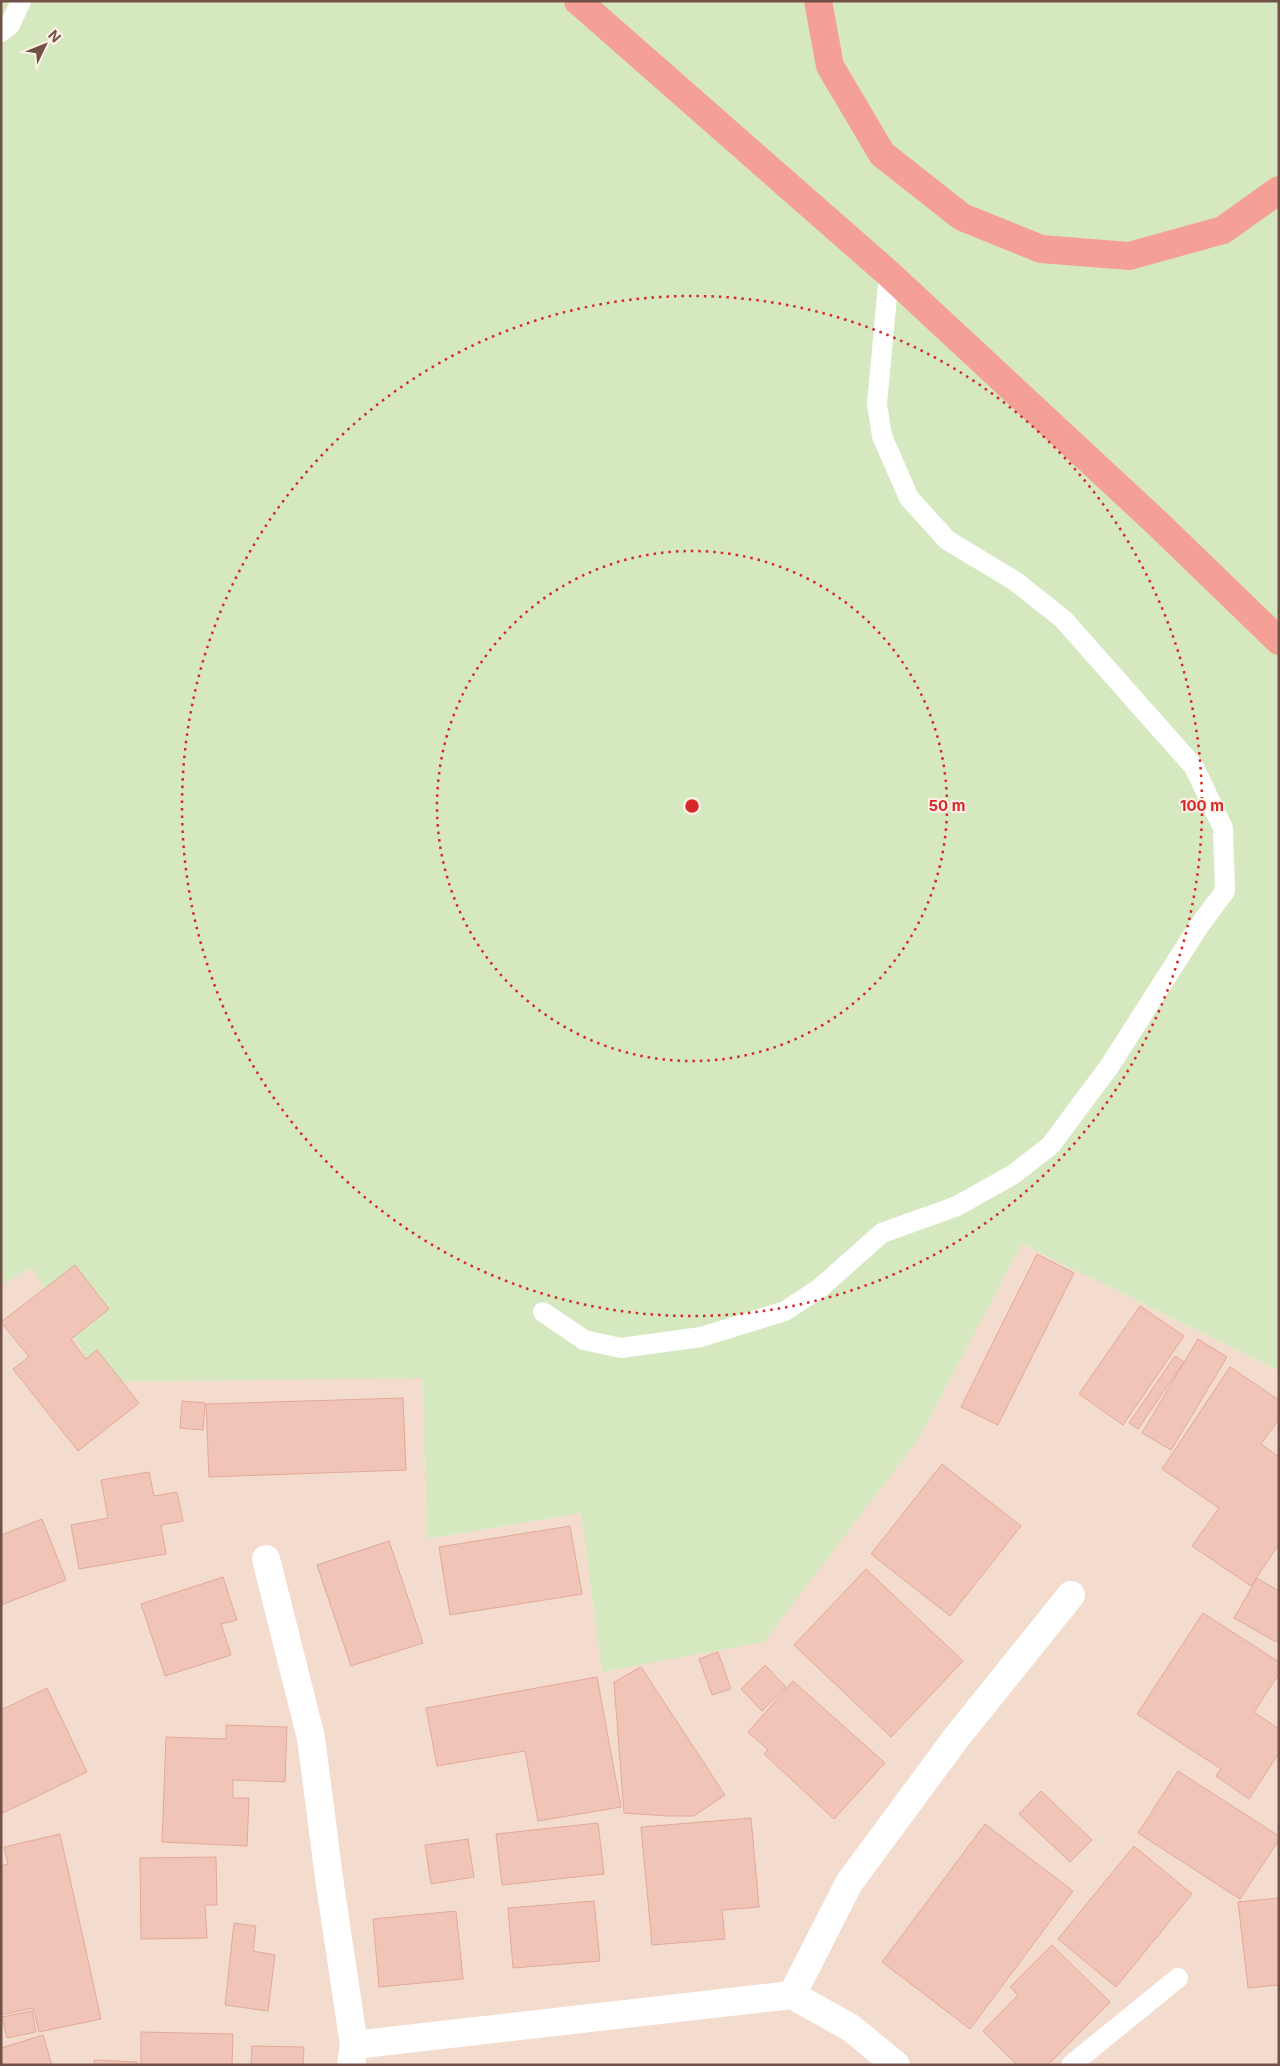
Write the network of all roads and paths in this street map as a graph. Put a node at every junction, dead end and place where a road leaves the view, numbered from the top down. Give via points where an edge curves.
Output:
1 (21, 1) edge
2 (578, 1) edge
3 (818, 1) edge
4 (1, 32) edge
5 (1279, 190) edge
6 (889, 274) junction
7 (1279, 641) edge
8 (543, 1312) dead end
9 (266, 1559) dead end
10 (1071, 1595) dead end
11 (1178, 1978) dead end
12 (792, 1995) junction
13 (353, 2055) edge
14 (896, 2065) edge
15 (1071, 2065) edge

1 - 4 lane via 10,25
2 - 6 highway
3 - 5 highway via 830,66 882,154 962,217 1041,249 1129,256 1223,230
6 - 7 highway via 1157,522
6 - 8 lane via 877,404 882,436 909,498 947,540 1015,581 1063,619 1194,767 1223,828 1225,891 1109,1067 1051,1145 1014,1174 957,1206 882,1233 820,1288 785,1311 701,1337 621,1348 584,1340
9 - 13 street via 311,1738
10 - 12 street via 956,1738 849,1882
11 - 15 lane
12 - 13 street
12 - 14 street via 851,2028

